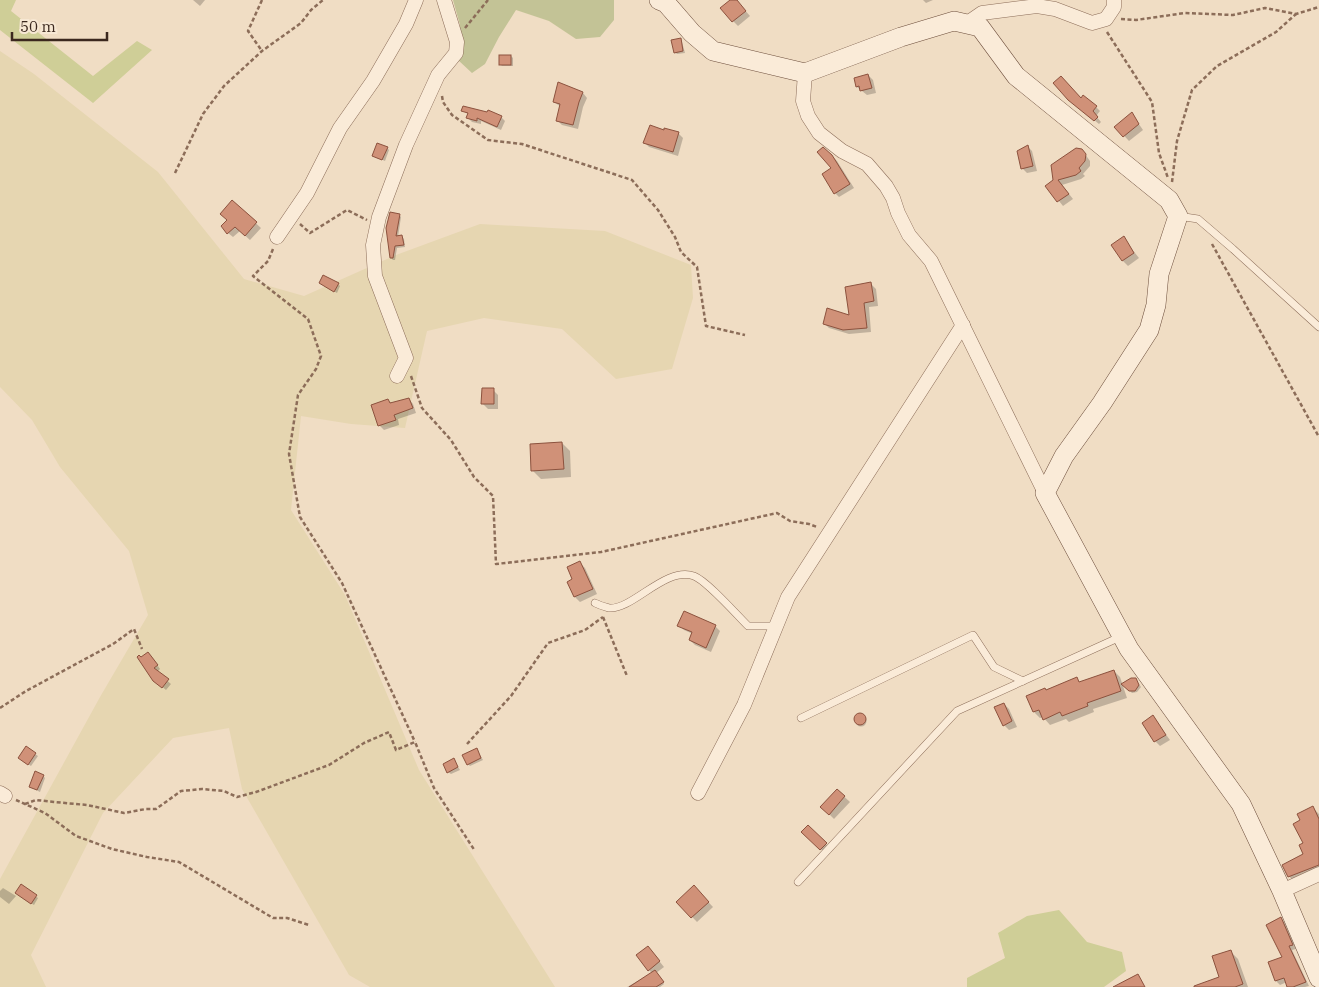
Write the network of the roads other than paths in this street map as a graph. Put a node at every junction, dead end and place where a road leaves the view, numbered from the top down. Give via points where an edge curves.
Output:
1 (416, 0) edge
2 (444, 0) edge
3 (659, 0) edge
4 (1114, 0) edge
5 (966, 24) junction
6 (805, 73) junction
7 (1178, 216) junction
8 (277, 237) road end
9 (964, 326) junction
10 (1319, 327) edge
11 (397, 376) dead end
12 (1044, 493) junction
13 (598, 604) road end
14 (776, 626) junction
15 (1123, 636) junction
16 (1023, 681) junction
17 (801, 718) dead end
18 (698, 793) dead end
19 (1319, 874) edge
20 (798, 882) dead end
21 (1282, 890) junction
22 (1319, 978) edge

1 - 8 street via 406,24 340,128 306,193
2 - 11 street via 456,37 456,53 438,75 406,145 373,245 375,276 406,358
3 - 6 street via 666,3 713,51
4 - 5 street via 1106,18 1092,23 1037,6 982,13
5 - 6 street via 954,21 901,37
5 - 7 street via 980,28 1016,76 1169,200
6 - 9 street via 803,101 808,116 819,133 842,151 867,164 886,186 909,235 931,261
7 - 10 lane via 1198,219
7 - 12 street via 1159,274 1149,330 1064,456
9 - 12 street
9 - 14 street via 788,597
12 - 15 street
13 - 14 lane via 610,608 626,603 660,582 682,574 695,576 748,626
14 - 18 street via 744,705
15 - 16 lane
15 - 21 street via 1241,804
16 - 17 lane via 994,667 973,635
16 - 20 lane via 957,711
19 - 21 street
21 - 22 street

